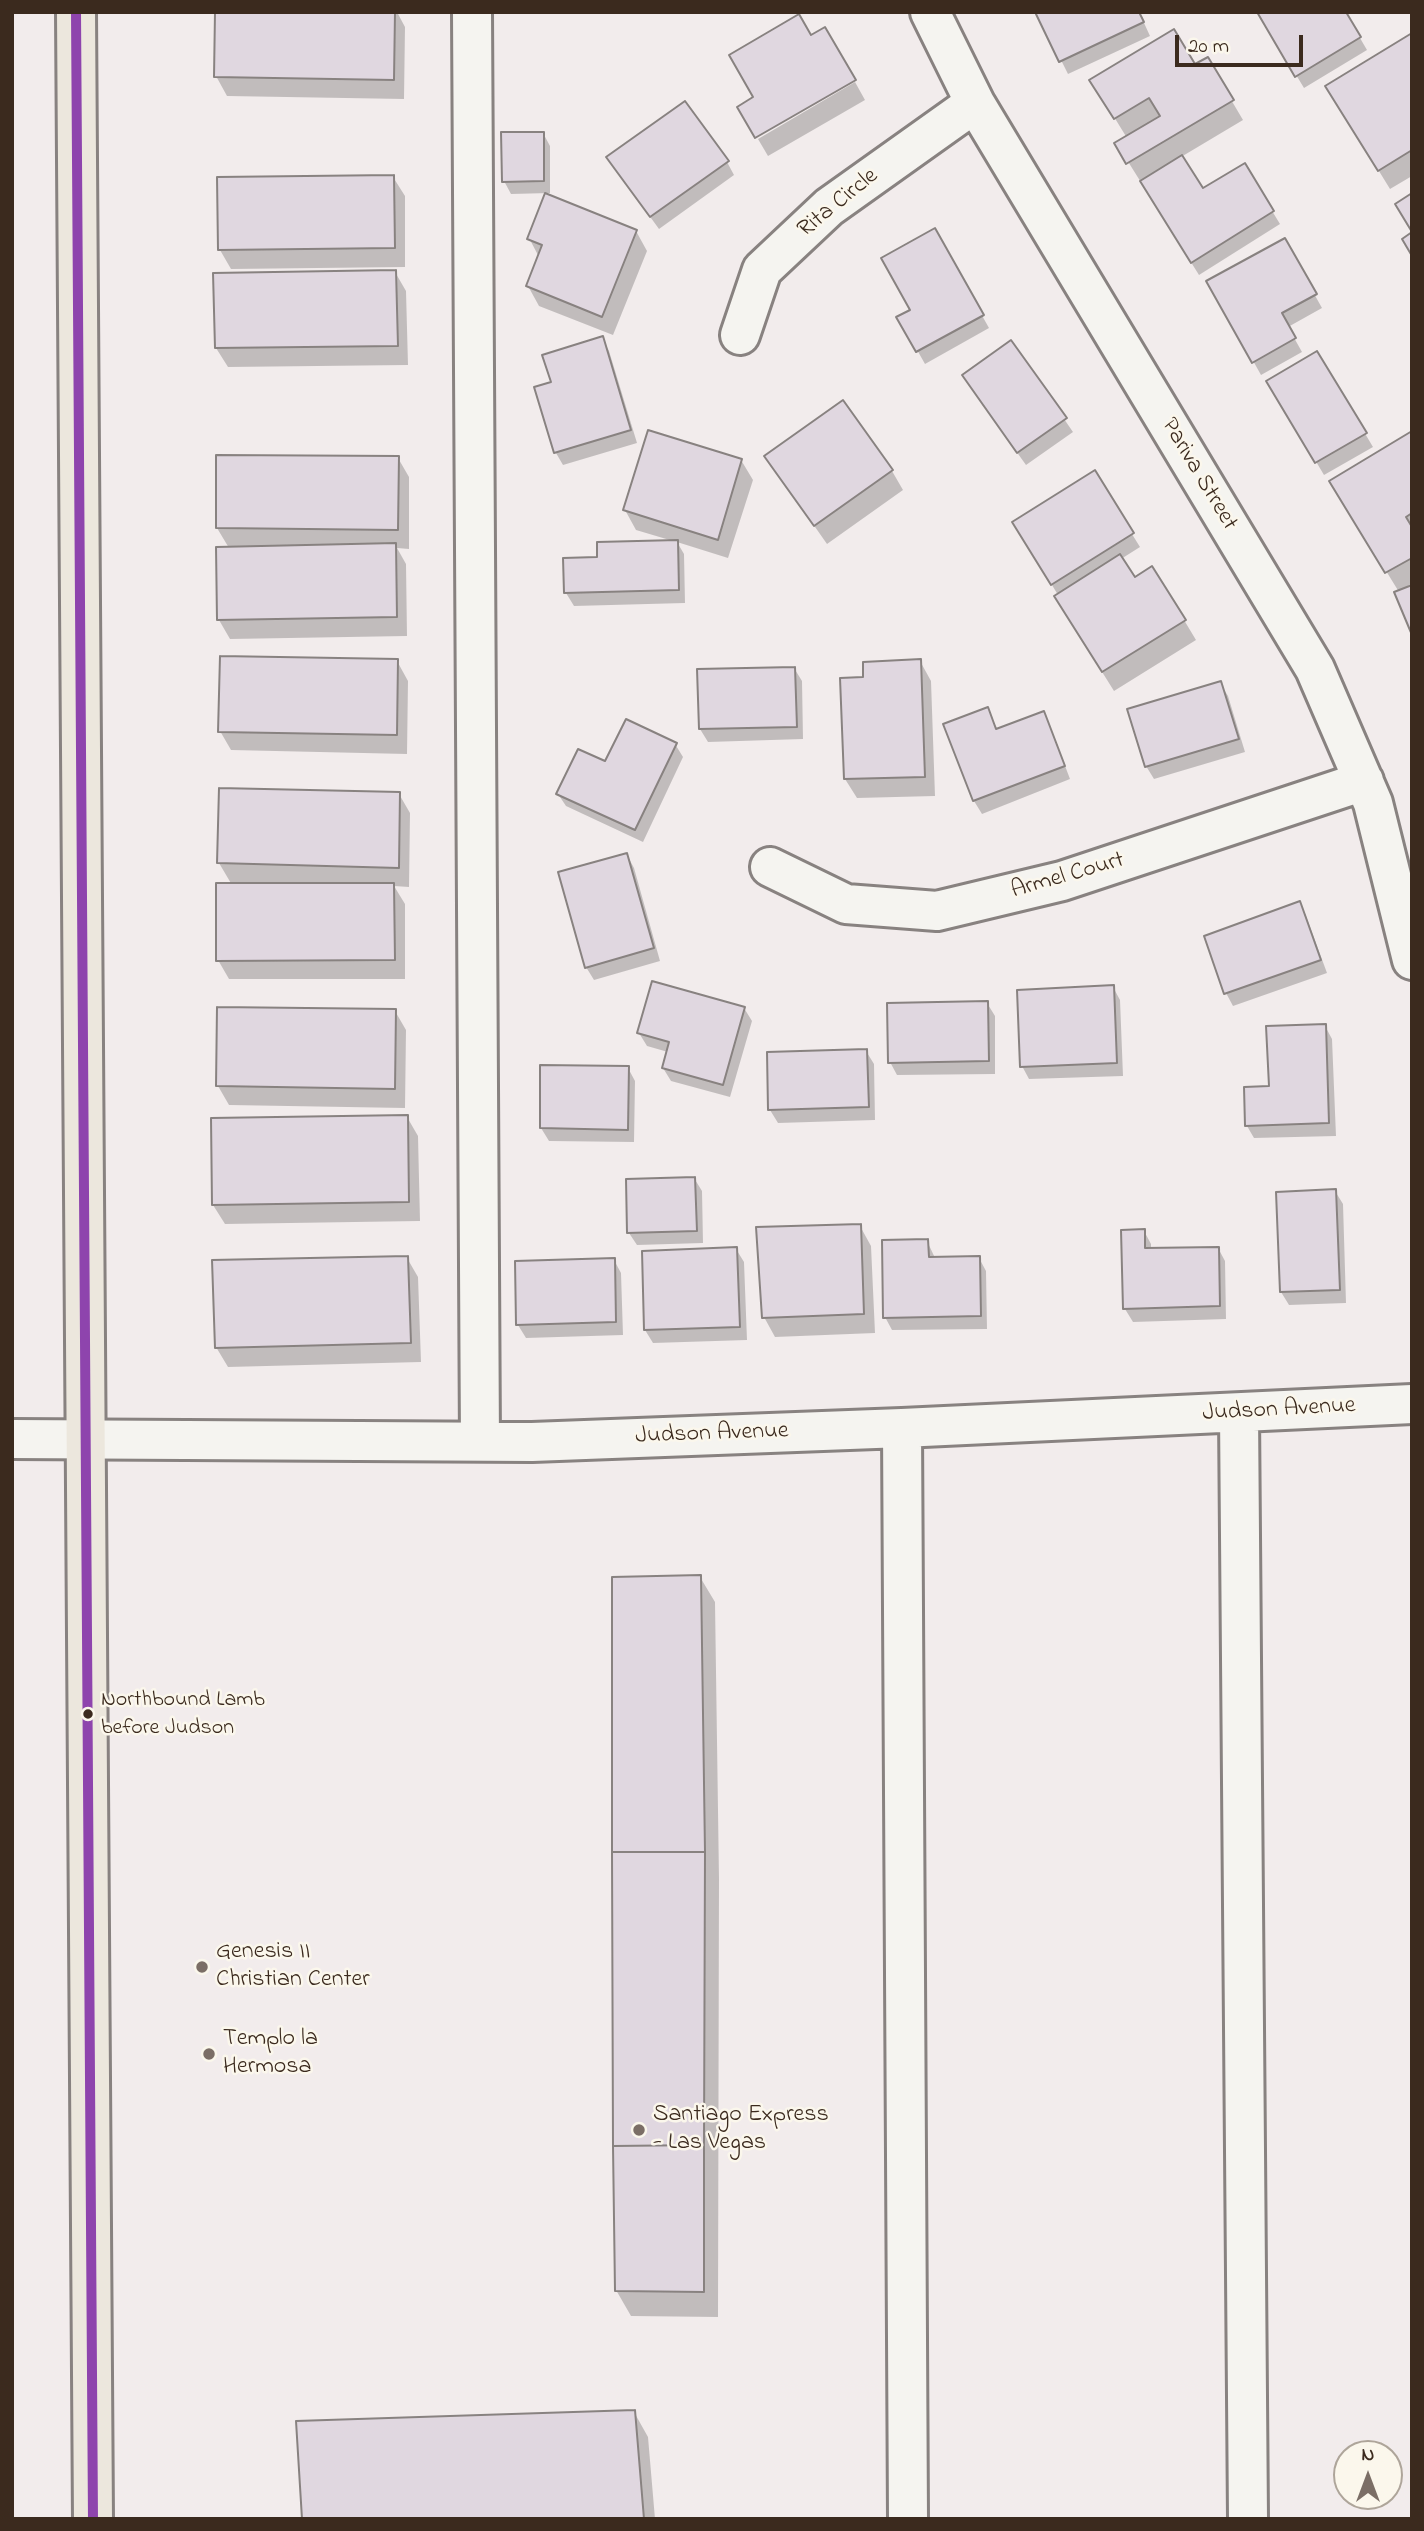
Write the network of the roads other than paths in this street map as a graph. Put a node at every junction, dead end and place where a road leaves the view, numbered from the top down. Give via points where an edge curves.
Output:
1 (76, 12) edge
2 (472, 12) edge
3 (930, 12) edge
4 (975, 103) junction
5 (740, 335) dead end
6 (1364, 781) junction
7 (770, 867) dead end
8 (1412, 960) edge
9 (1412, 1404) edge
10 (1239, 1413) junction
11 (902, 1429) junction
12 (12, 1439) edge
13 (85, 1439) junction
14 (480, 1441) junction
15 (93, 2519) edge
16 (908, 2519) edge
17 (1248, 2519) edge

1 - 13 main road
2 - 14 street
3 - 4 street, Pariva Street
4 - 5 street, Rita Circle via 829,207 762,270
4 - 6 street, Pariva Street via 1315,669
6 - 7 street, Armel Court via 1062,881 937,911 846,904
6 - 8 street, Pariva Street
9 - 10 street, Judson Avenue
10 - 11 street, Judson Avenue
10 - 17 street
11 - 14 street, Judson Avenue
11 - 16 street
12 - 13 street, Judson Avenue
13 - 14 street, Judson Avenue
13 - 15 main road

